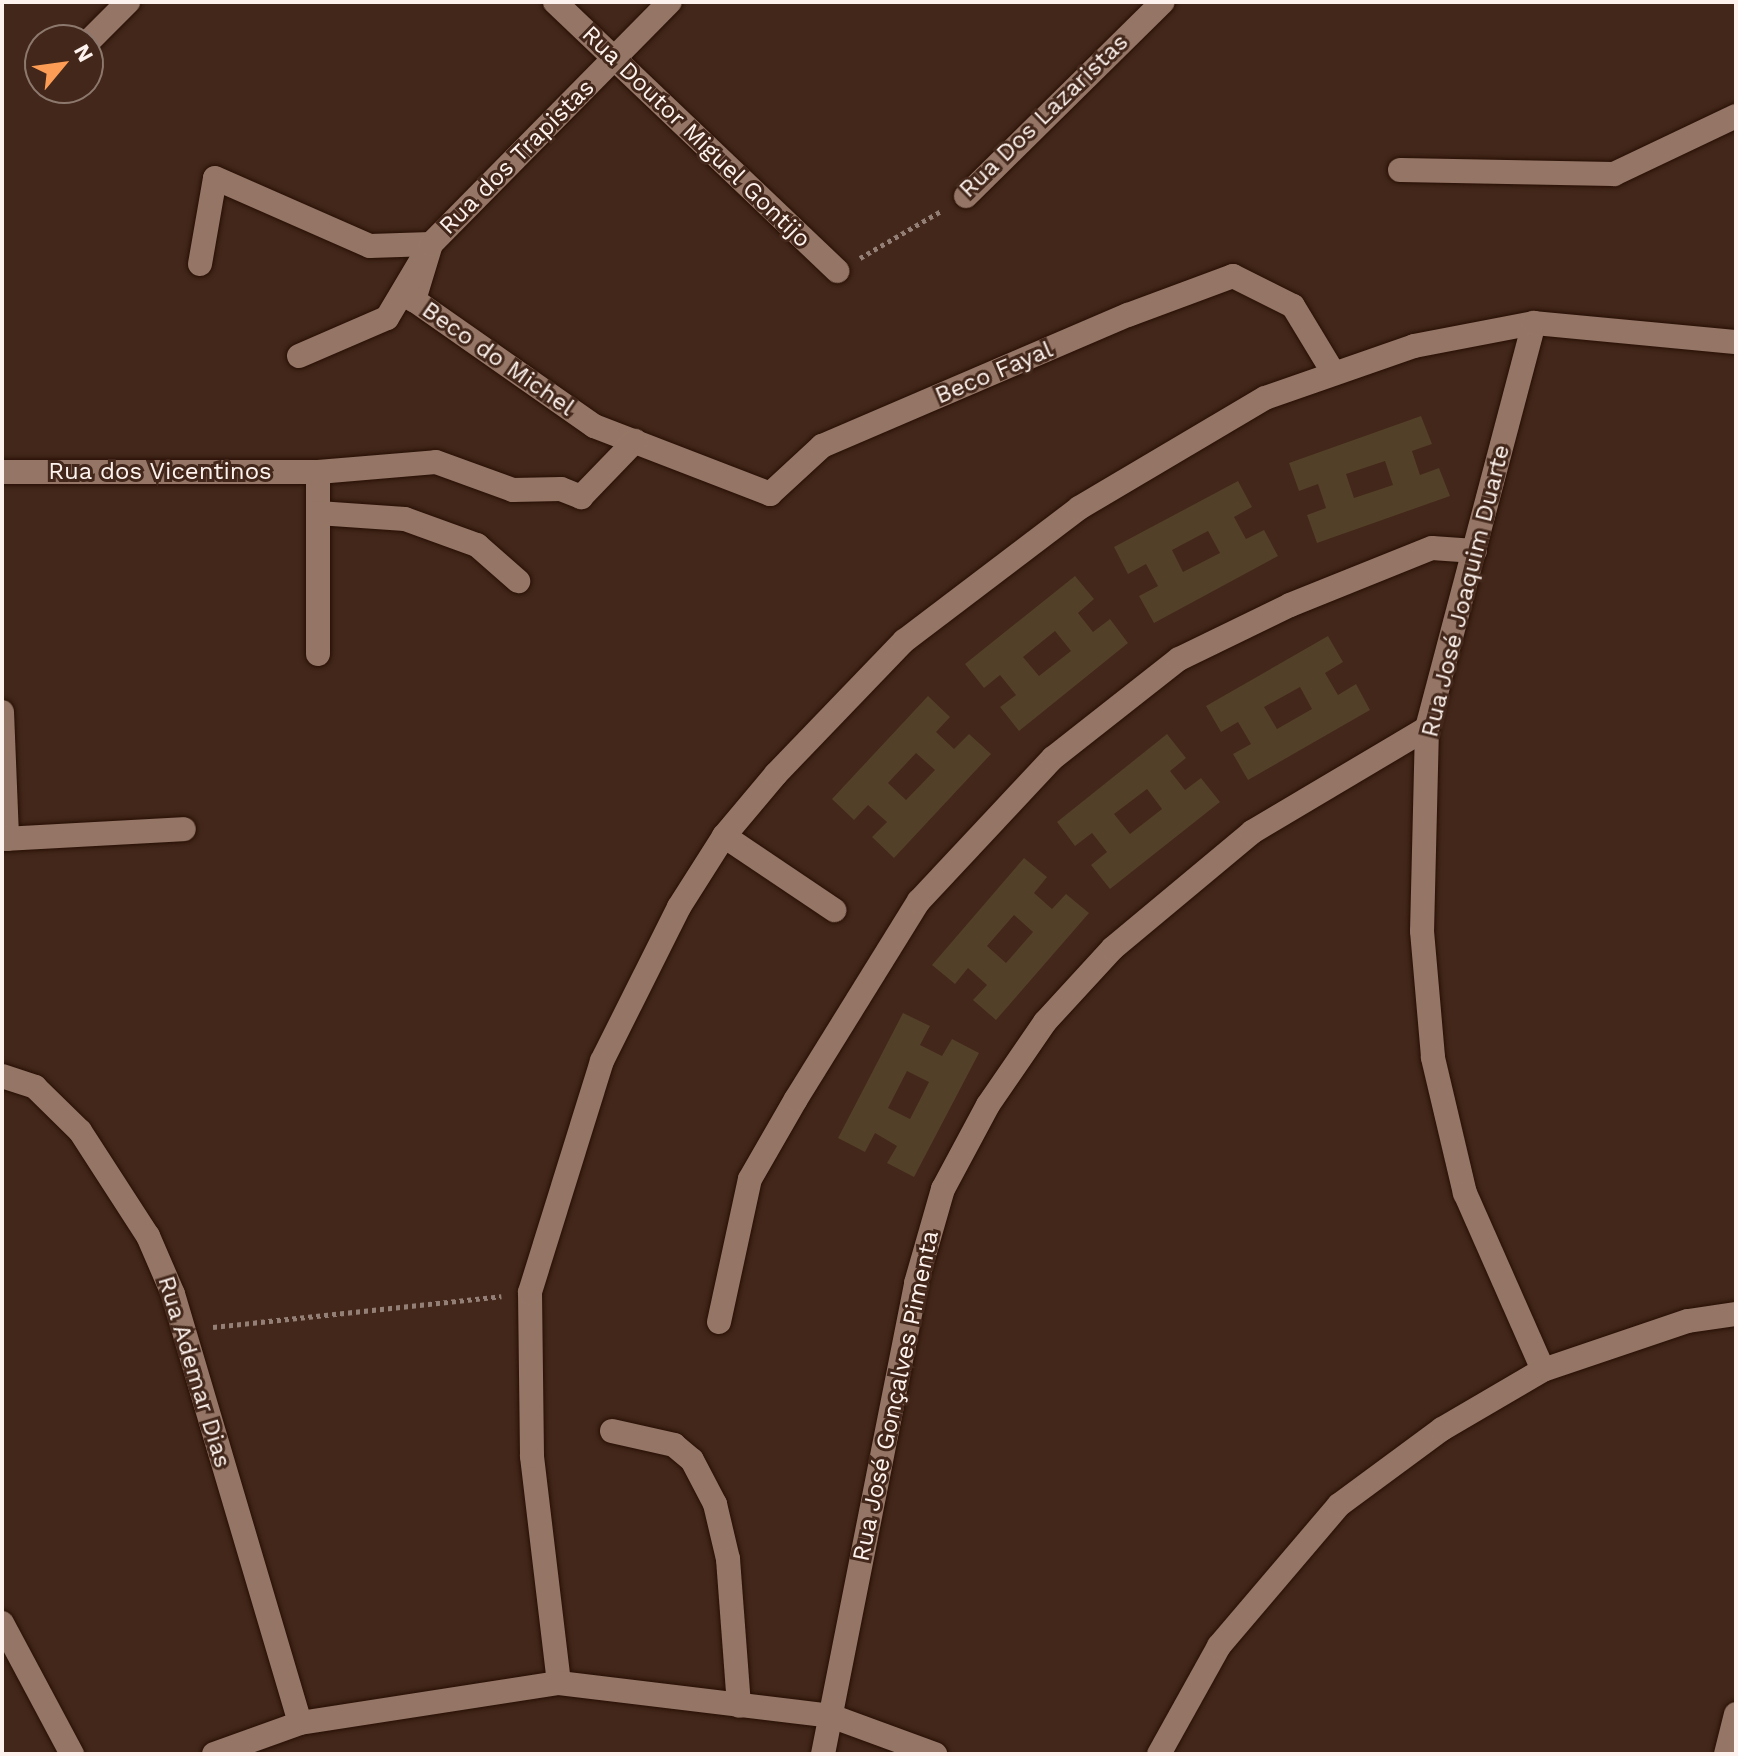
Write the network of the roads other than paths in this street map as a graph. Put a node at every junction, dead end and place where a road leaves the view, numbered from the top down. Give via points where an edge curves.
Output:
1 (128, 2) edge
2 (555, 2) edge
3 (670, 2) edge
4 (1163, 2) edge
5 (104, 26) edge
6 (612, 61) junction
7 (1736, 116) edge
8 (1400, 170) dead end
9 (966, 196) road end
10 (431, 244) junction
11 (200, 264) dead end
12 (837, 271) road end
13 (1534, 323) junction
14 (1736, 342) edge
15 (299, 356) dead end
16 (1333, 372) junction
17 (635, 441) junction
18 (2, 472) edge
19 (318, 472) junction
20 (318, 513) junction
21 (1475, 551) junction
22 (518, 581) dead end
23 (318, 654) dead end
24 (2, 712) edge
25 (1427, 728) junction
26 (184, 829) dead end
27 (724, 836) junction
28 (5, 839) edge
29 (834, 910) dead end
30 (2, 1076) edge
31 (1736, 1314) edge
32 (719, 1322) dead end
33 (1543, 1370) junction
34 (612, 1431) dead end
35 (2, 1623) edge
36 (559, 1683) junction
37 (739, 1706) junction
38 (1736, 1714) edge
39 (831, 1716) junction
40 (300, 1723) junction
41 (226, 1752) edge
42 (72, 1754) edge
43 (823, 1754) edge
44 (935, 1754) edge
45 (1159, 1754) edge
46 (1726, 1754) edge

1 - 5 street
2 - 6 street, Rua Doutor Miguel Gontijo
3 - 6 street, Rua dos Trapistas
4 - 9 street, Rua Dos Lazaristas
6 - 10 street, Rua dos Trapistas
6 - 12 street, Rua Doutor Miguel Gontijo
7 - 8 street via 1614,174
10 - 11 street via 370,246 215,178
10 - 15 street via 387,318
10 - 17 street, Beco do Michel via 414,300 594,426
13 - 14 street
13 - 16 street via 1414,346
13 - 21 street, Rua José Joaquim Duarte
16 - 17 street, Beco Fayal via 1293,306 1233,276 1128,315 822,446 770,494
16 - 27 street via 1265,398 1079,508 904,641
17 - 19 street, Rua dos Vicentinos via 581,497 561,489 513,490 436,462
18 - 19 street, Rua dos Vicentinos
19 - 20 street
20 - 22 street via 405,519 477,545
20 - 23 street
21 - 25 street, Rua José Joaquim Duarte
21 - 32 street via 1432,548 1290,605 1179,659 1053,758 919,901 750,1179
24 - 28 street
25 - 33 street, Rua José Joaquim Duarte via 1422,931 1433,1058 1465,1193
25 - 39 street, Rua José Gonçalves Pimenta via 1252,832 1113,948 1045,1022 988,1105 943,1189 916,1283
26 - 28 street
27 - 29 street
27 - 36 street via 679,907 602,1061 530,1292 532,1456
30 - 40 street, Rua Ademar Dias via 35,1087 80,1131 148,1236 184,1330
31 - 33 street via 1688,1321
33 - 45 street via 1442,1429 1339,1505 1219,1646
34 - 37 street via 674,1445 692,1460 715,1504 728,1559
35 - 42 street
36 - 37 street
36 - 40 street
37 - 39 street
38 - 46 street
39 - 43 street, Rua José Gonçalves Pimenta
39 - 44 street
40 - 41 street

